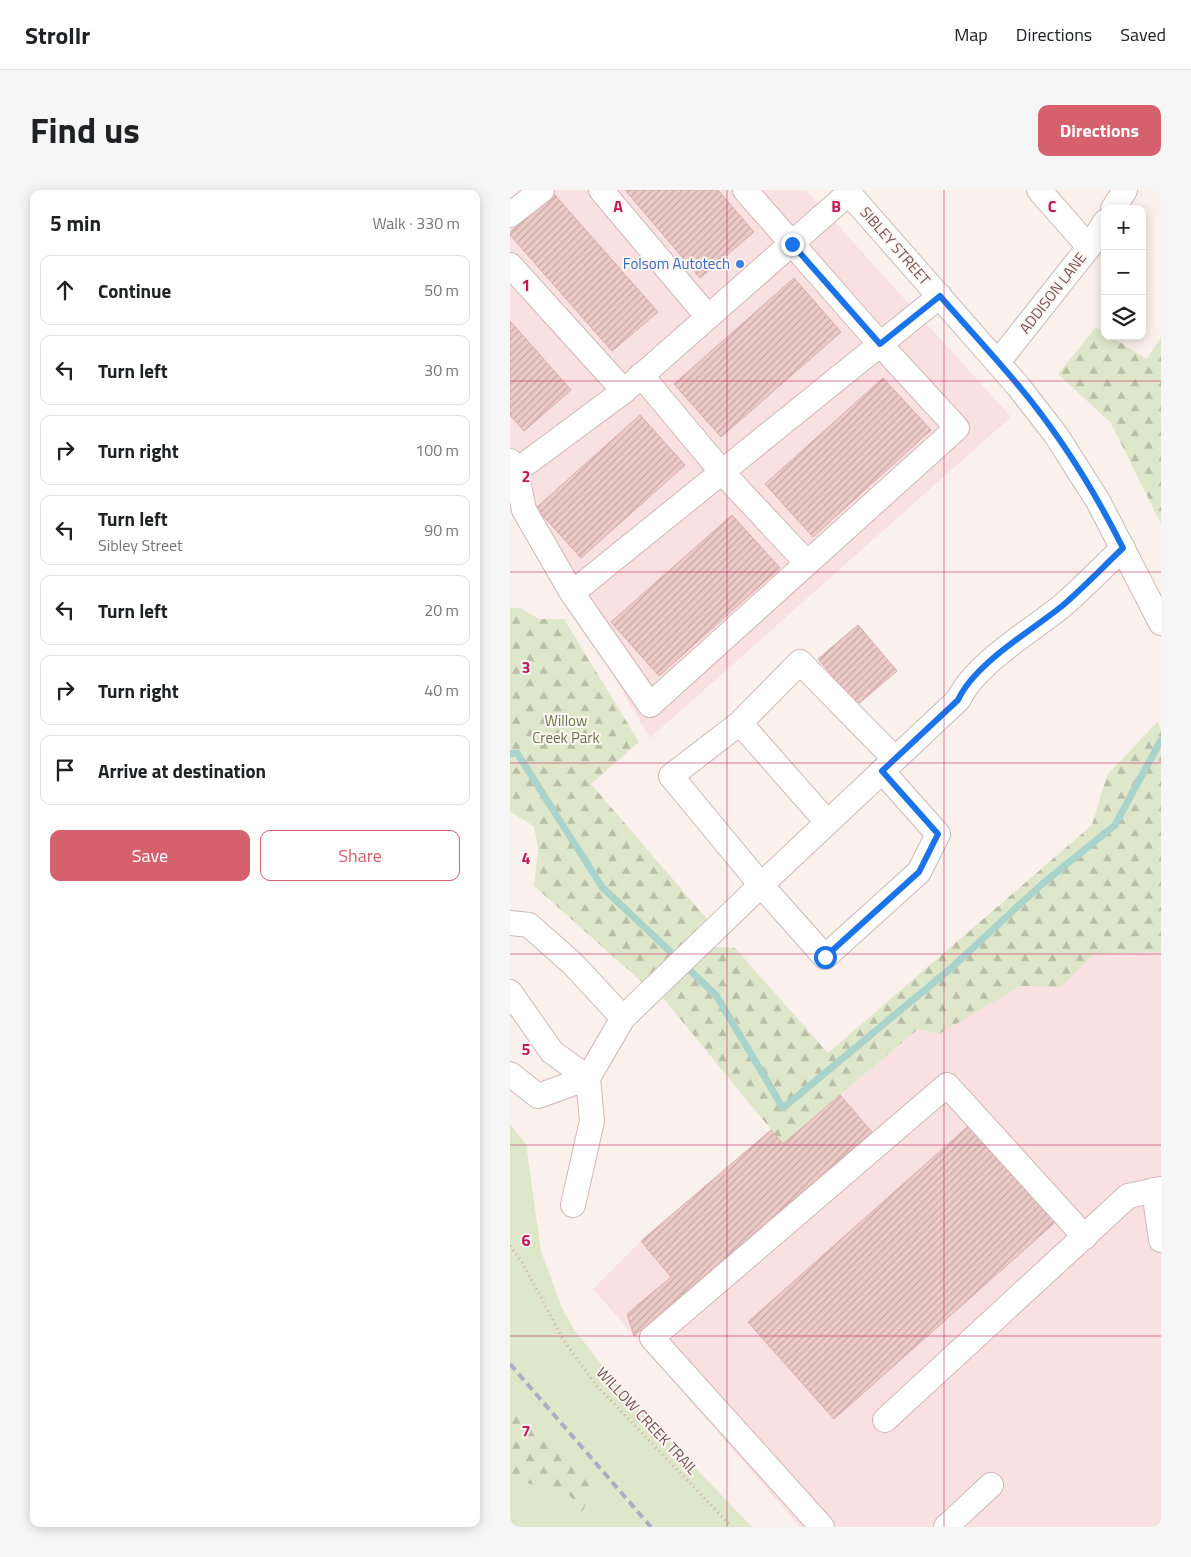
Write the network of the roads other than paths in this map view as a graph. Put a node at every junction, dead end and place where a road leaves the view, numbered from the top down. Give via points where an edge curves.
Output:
1 (542, 190) edge
2 (600, 190) edge
3 (745, 190) edge
4 (1039, 190) edge
5 (1125, 190) edge
6 (848, 191) edge
7 (1116, 205) edge
8 (510, 216) edge
9 (1101, 228) edge
10 (792, 244) junction
11 (1088, 247) junction
12 (510, 265) edge
13 (940, 296) junction
14 (708, 317) junction
15 (880, 344) junction
16 (998, 362) junction
17 (642, 375) junction
18 (624, 391) junction
19 (513, 466) edge
20 (722, 472) junction
21 (1123, 548) junction
22 (807, 563) junction
23 (572, 593) junction
24 (1161, 624) edge
25 (740, 723) junction
26 (888, 765) junction
27 (827, 822) junction
28 (761, 885) junction
29 (510, 923) edge
30 (510, 992) edge
31 (623, 1018) junction
32 (510, 1074) edge
33 (588, 1078) junction
34 (1157, 1190) edge
35 (573, 1204) dead end
36 (1084, 1236) junction
37 (1161, 1240) edge
38 (886, 1420) dead end
39 (991, 1485) dead end
40 (822, 1527) edge
41 (946, 1527) edge

1 - 8 street
2 - 14 street
3 - 10 street
4 - 11 street
5 - 7 street
6 - 10 street
6 - 13 street, SIBLEY STREET
9 - 11 street, ADDISON LANE
10 - 14 street
10 - 15 street
11 - 16 street, ADDISON LANE
12 - 18 street
13 - 15 street
13 - 16 street, SIBLEY STREET
14 - 17 street
15 - 20 street
15 - 22 street via 958,428
16 - 21 street, SIBLEY STREET via 1056,435
17 - 18 street
17 - 20 street
18 - 19 street
19 - 23 street via 524,510
20 - 22 street
20 - 23 street
21 - 24 street, SIBLEY STREET
21 - 26 street via 1062,605 965,684 958,700
22 - 23 street via 650,705
25 - 26 street via 800,662
25 - 27 street
25 - 28 street via 671,776
26 - 27 street
26 - 28 street via 938,834 919,872 825,957
27 - 28 street
28 - 31 street
29 - 31 street via 529,925 573,964
30 - 33 street via 552,1052
31 - 33 street
32 - 33 street via 538,1096
33 - 35 street via 592,1121
34 - 36 street via 1128,1196
34 - 37 street
36 - 38 street
36 - 40 street via 947,1085 652,1338
39 - 41 street

